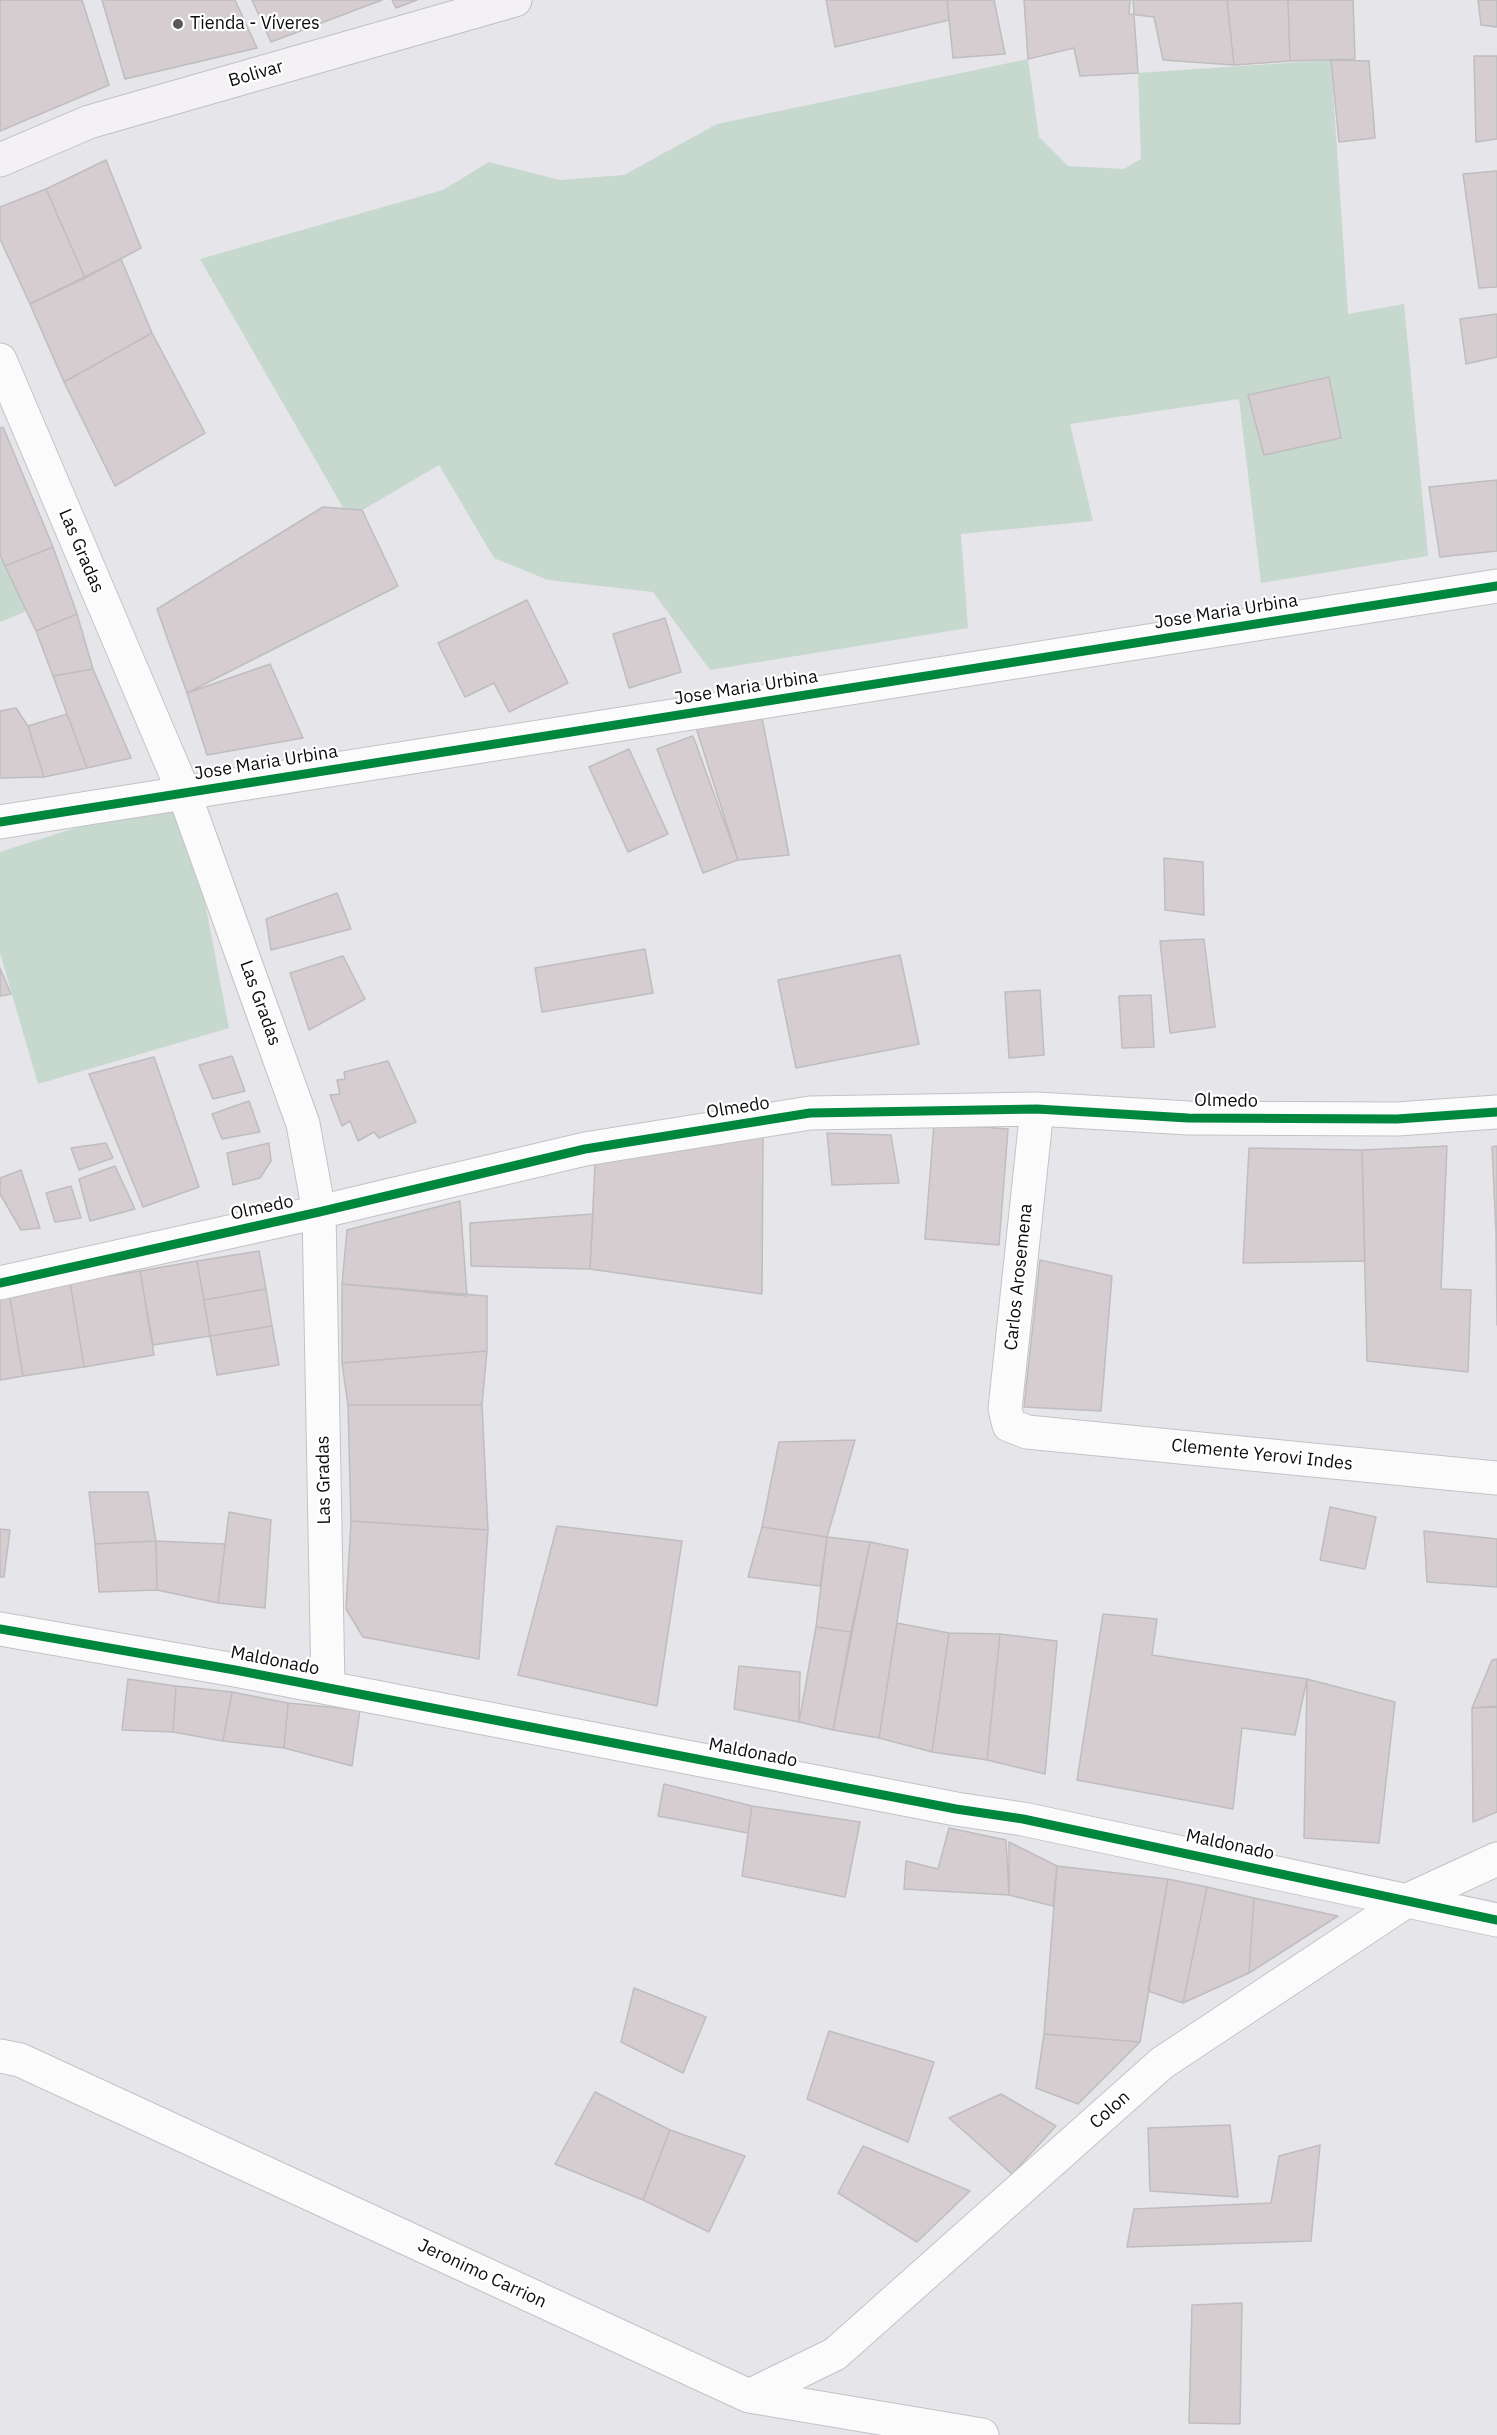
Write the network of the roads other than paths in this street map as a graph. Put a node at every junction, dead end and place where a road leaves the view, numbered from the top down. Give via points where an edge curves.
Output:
1 (515, 0) edge
2 (0, 160) edge
3 (0, 360) edge
4 (1497, 586) edge
5 (184, 793) junction
6 (0, 822) edge
7 (1037, 1109) junction
8 (1497, 1112) edge
9 (319, 1212) junction
10 (0, 1282) edge
11 (1027, 1432) joint
12 (1497, 1479) edge
13 (0, 1629) edge
14 (328, 1688) junction
15 (1497, 1859) edge
16 (1408, 1900) junction
17 (1497, 1920) edge
18 (0, 2056) edge
19 (749, 2396) junction
20 (982, 2435) edge

1 - 2 main road, Bolivar via 89,122
3 - 5 street, Las Gradas
4 - 5 street, Jose Maria Urbina
5 - 6 street, Jose Maria Urbina
5 - 9 street, Las Gradas via 303,1124
7 - 8 street, Olmedo via 1188,1118 1397,1119
7 - 9 street, Olmedo via 810,1113 585,1149
7 - 11 street, Carlos Arosemena via 1005,1409 1009,1425
9 - 10 street, Olmedo
9 - 14 street, Las Gradas
11 - 12 street, Clemente Yerovi Indes
13 - 14 street, Maldonado
14 - 16 street, Maldonado via 1023,1819
15 - 16 street, Colon
16 - 17 street, Maldonado
16 - 19 street, Colon via 1162,2063 836,2354
18 - 19 street, Jeronimo Carrion via 20,2060
19 - 20 street, Jeronimo Carrion

